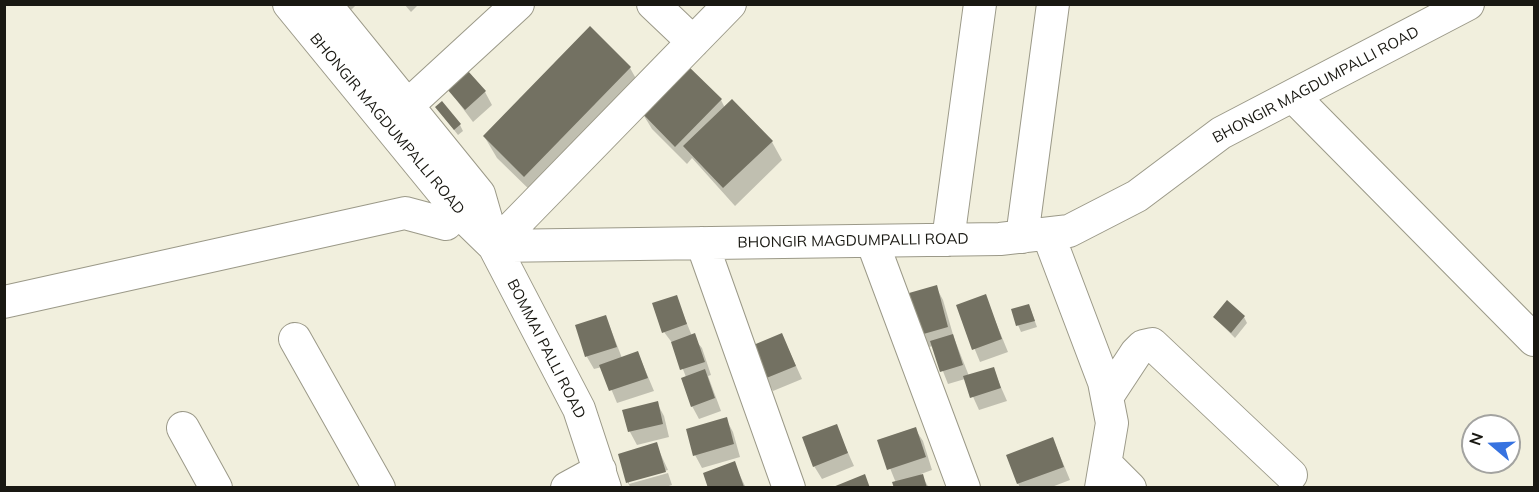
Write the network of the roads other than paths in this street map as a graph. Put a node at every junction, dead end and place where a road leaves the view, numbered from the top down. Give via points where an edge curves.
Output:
1 (264, 4) edge
2 (289, 4) edge
3 (325, 4) edge
4 (653, 4) edge
5 (730, 4) edge
6 (980, 4) edge
7 (1053, 4) edge
8 (1468, 4) edge
9 (505, 9) edge
10 (693, 42) junction
11 (1293, 96) junction
12 (407, 106) junction
13 (446, 224) junction
14 (1035, 235) junction
15 (948, 240) junction
16 (872, 241) junction
17 (702, 243) junction
18 (494, 246) junction
19 (4, 302) edge
20 (295, 339) dead end
21 (1534, 340) edge
22 (1107, 397) junction
23 (183, 428) dead end
24 (1291, 475) dead end
25 (1104, 476) edge
26 (603, 479) edge
27 (216, 488) edge
28 (379, 488) edge
29 (567, 488) edge
30 (789, 488) edge
31 (964, 488) edge
32 (1130, 488) edge

1 - 13 street
2 - 18 street, BHONGIR MAGDUMPALLI ROAD via 460,213
3 - 12 street
4 - 10 street
5 - 10 street
6 - 15 street
7 - 14 street
8 - 11 street, BHONGIR MAGDUMPALLI ROAD
9 - 12 street
10 - 18 street
11 - 14 street, BHONGIR MAGDUMPALLI ROAD via 1221,134 1137,196 1069,231
11 - 21 street
12 - 18 street via 479,194
13 - 18 street
13 - 19 street via 405,213
14 - 15 street, BHONGIR MAGDUMPALLI ROAD
14 - 22 street via 1104,382
15 - 16 street, BHONGIR MAGDUMPALLI ROAD
16 - 17 street, BHONGIR MAGDUMPALLI ROAD
16 - 31 street
17 - 18 street, BHONGIR MAGDUMPALLI ROAD
17 - 30 street
18 - 26 street, BOMMAI PALLI ROAD via 579,409
20 - 28 street
22 - 24 street via 1136,353 1152,344
22 - 25 street via 1112,423
23 - 27 street
25 - 32 street
26 - 29 street

